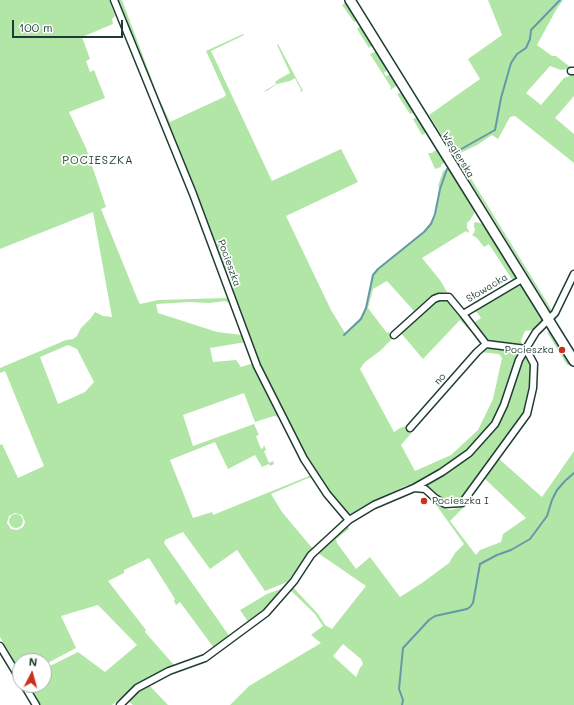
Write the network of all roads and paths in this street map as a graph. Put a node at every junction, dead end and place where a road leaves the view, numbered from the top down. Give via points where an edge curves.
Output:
1 (114, 0) edge
2 (350, 0) edge
3 (574, 274) edge
4 (522, 279) junction
5 (463, 314) junction
6 (548, 320) junction
7 (394, 335) dead end
8 (486, 344) junction
9 (526, 349) junction
10 (574, 361) edge
11 (410, 428) dead end
12 (414, 488) junction
13 (349, 520) junction
14 (0, 646) edge
15 (12, 666) edge
16 (29, 693) edge
17 (36, 705) edge
18 (120, 705) edge

1 - 13 street, Pocieszka via 193,194 257,366 304,459 327,494
2 - 4 main road, Węgierska
3 - 6 street via 555,313
4 - 5 street, Słowacka
4 - 6 main road, Węgierska
5 - 7 street via 449,297 439,297
5 - 8 street, Słowacka
6 - 9 street via 536,332
6 - 10 main road, Węgierska
8 - 9 street
8 - 11 street, no
9 - 12 street via 519,360 495,424 469,453
9 - 12 street via 534,364 533,388 527,414 462,503 445,504 425,489
12 - 13 street via 374,505
13 - 18 street via 312,555 294,581 266,613 205,658 163,674 138,688
14 - 15 street
16 - 17 street

